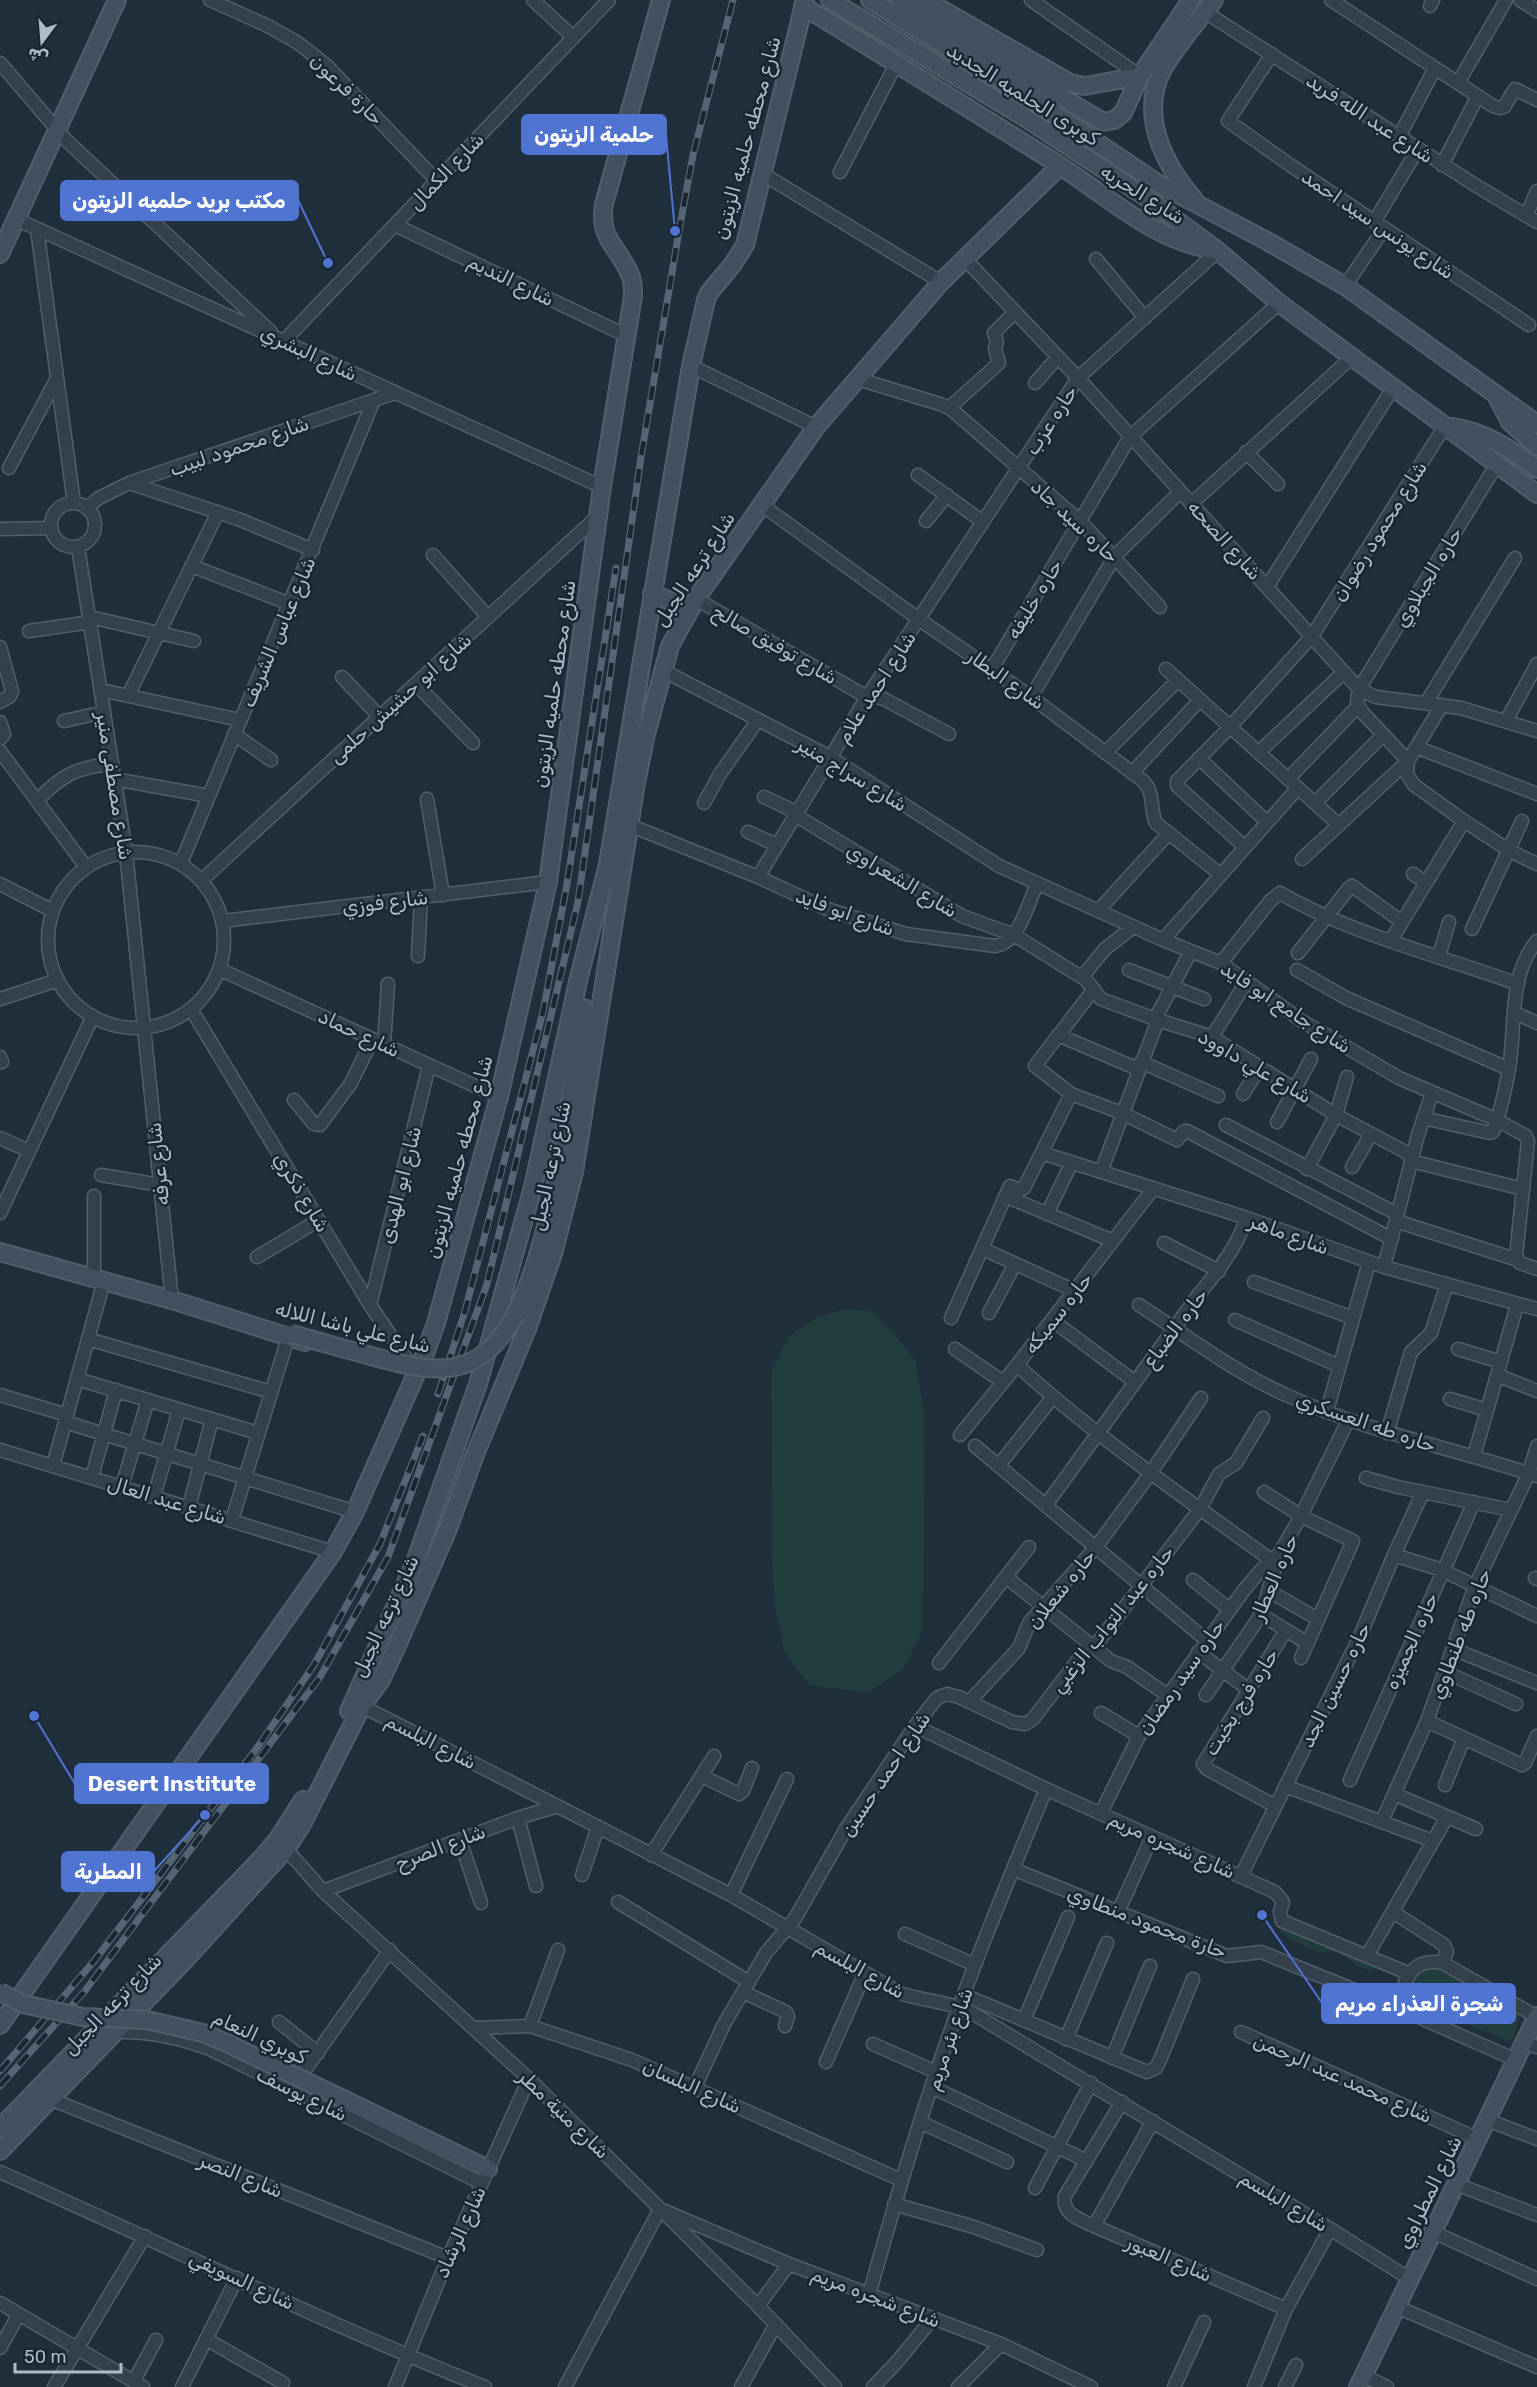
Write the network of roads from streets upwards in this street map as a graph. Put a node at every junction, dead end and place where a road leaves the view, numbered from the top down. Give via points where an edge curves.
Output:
1 (117, 0) edge
2 (210, 0) edge
3 (533, 0) edge
4 (609, 0) edge
5 (661, 0) edge
6 (830, 0) edge
7 (870, 0) edge
8 (900, 0) edge
9 (925, 0) edge
10 (1191, 0) edge
11 (1331, 0) edge
12 (1506, 0) edge
13 (1520, 0) edge
14 (1034, 1) edge
15 (804, 3) edge
16 (1209, 6) edge
17 (1537, 11) edge
18 (573, 37) junction
19 (1272, 54) junction
20 (0, 63) edge
21 (896, 64) junction
22 (1435, 68) junction
23 (1140, 76) junction
24 (1458, 83) junction
25 (1479, 96) junction
26 (1537, 100) edge
27 (56, 130) junction
28 (1399, 137) junction
29 (1418, 149) junction
30 (1442, 165) junction
31 (1060, 166) junction
32 (840, 171) dead end
33 (763, 174) junction
34 (437, 181) junction
35 (1537, 191) edge
36 (1202, 208) junction
37 (1526, 216) junction
38 (16, 219) junction
39 (1537, 222) edge
40 (394, 225) junction
41 (1379, 225) junction
42 (37, 229) junction
43 (1218, 251) junction
44 (0, 254) edge
45 (964, 258) junction
46 (1096, 260) dead end
47 (941, 282) junction
48 (1345, 286) junction
49 (1278, 303) junction
50 (1015, 312) junction
51 (1145, 318) junction
52 (1529, 325) dead end
53 (627, 336) junction
54 (281, 340) junction
55 (1058, 357) junction
56 (1352, 357) junction
57 (691, 366) junction
58 (1078, 378) junction
59 (858, 379) junction
60 (56, 380) junction
61 (1035, 383) dead end
62 (1393, 387) junction
63 (395, 393) junction
64 (1496, 394) junction
65 (374, 400) junction
66 (949, 408) junction
67 (1537, 424) edge
68 (1446, 426) junction
69 (816, 427) junction
70 (1130, 437) junction
71 (1537, 446) edge
72 (1246, 452) junction
73 (1497, 464) junction
74 (9, 468) dead end
75 (1018, 469) junction
76 (1537, 469) edge
77 (918, 475) dead end
78 (129, 483) junction
79 (1278, 484) dead end
80 (602, 487) junction
81 (1180, 492) junction
82 (1537, 494) edge
83 (947, 495) junction
84 (74, 503) junction
85 (1191, 504) junction
86 (762, 505) junction
87 (87, 508) junction
88 (218, 512) junction
89 (598, 516) junction
90 (926, 521) dead end
91 (983, 522) junction
92 (1081, 522) junction
93 (51, 528) junction
94 (0, 529) edge
95 (78, 546) junction
96 (313, 550) junction
97 (432, 555) dead end
98 (1115, 556) junction
99 (1515, 558) dead end
100 (192, 566) junction
101 (1267, 587) junction
102 (652, 593) junction
103 (290, 604) junction
104 (693, 605) junction
105 (1160, 607) dead end
106 (488, 617) junction
107 (90, 620) junction
108 (920, 620) junction
109 (29, 631) dead end
110 (159, 633) junction
111 (1312, 636) junction
112 (194, 642) dead end
113 (0, 647) edge
114 (1537, 664) edge
115 (992, 669) junction
116 (1166, 669) dead end
117 (664, 671) junction
118 (1344, 672) junction
119 (342, 677) dead end
120 (1178, 680) junction
121 (416, 684) junction
122 (1359, 689) junction
123 (101, 690) junction
124 (128, 696) junction
125 (867, 697) junction
126 (1031, 697) junction
127 (1200, 700) junction
128 (0, 702) edge
129 (1426, 703) junction
130 (1442, 705) junction
131 (1358, 706) junction
132 (104, 712) junction
133 (379, 716) junction
134 (240, 720) junction
135 (758, 720) junction
136 (64, 721) dead end
137 (1506, 721) junction
138 (0, 722) edge
139 (1230, 727) junction
140 (1537, 731) edge
141 (234, 734) junction
142 (950, 734) dead end
143 (1383, 735) junction
144 (0, 739) edge
145 (472, 743) dead end
146 (1416, 747) junction
147 (0, 751) edge
148 (1106, 753) junction
149 (1259, 753) junction
150 (830, 757) junction
151 (1199, 758) junction
152 (271, 760) dead end
153 (1408, 761) junction
154 (111, 764) junction
155 (1132, 772) junction
156 (114, 779) junction
157 (1288, 779) junction
158 (1297, 789) junction
159 (1537, 794) edge
160 (209, 796) junction
161 (764, 796) dead end
162 (427, 799) dead end
163 (37, 801) junction
164 (704, 803) dead end
165 (1315, 803) junction
166 (796, 813) junction
167 (1464, 821) junction
168 (1522, 821) dead end
169 (1267, 822) junction
170 (1338, 824) junction
171 (628, 825) junction
172 (748, 832) dead end
173 (1170, 833) junction
174 (777, 845) junction
175 (1245, 847) junction
176 (1510, 851) junction
177 (126, 852) junction
178 (1302, 859) dead end
179 (181, 863) junction
180 (1537, 864) edge
181 (86, 867) junction
182 (607, 868) junction
183 (1413, 874) dead end
184 (1221, 875) junction
185 (758, 877) junction
186 (202, 880) junction
187 (548, 882) junction
188 (0, 884) edge
189 (1036, 884) junction
190 (1425, 884) junction
191 (442, 895) junction
192 (420, 897) junction
193 (52, 911) junction
194 (1098, 911) junction
195 (1326, 916) junction
196 (223, 921) junction
197 (1402, 922) junction
198 (1449, 922) dead end
199 (1133, 927) junction
200 (1472, 929) dead end
201 (1014, 935) junction
202 (1163, 940) junction
203 (1391, 940) junction
204 (1537, 941) edge
205 (593, 951) joint
206 (1191, 951) junction
207 (1298, 952) dead end
208 (418, 956) dead end
209 (1439, 956) junction
210 (1221, 963) junction
211 (219, 969) junction
212 (1297, 969) dead end
213 (1130, 970) dead end
214 (1082, 977) junction
215 (58, 980) junction
216 (1247, 981) junction
217 (388, 984) dead end
218 (1518, 984) junction
219 (1173, 986) junction
220 (1094, 989) junction
221 (0, 999) edge
222 (1204, 999) dead end
223 (191, 1009) junction
224 (1515, 1013) junction
225 (93, 1016) junction
226 (1156, 1020) junction
227 (1537, 1023) edge
228 (144, 1027) junction
229 (1058, 1035) junction
230 (1212, 1036) junction
231 (378, 1042) junction
232 (1311, 1059) dead end
233 (429, 1065) junction
234 (1140, 1065) junction
235 (1260, 1067) junction
236 (1509, 1069) junction
237 (1347, 1077) dead end
238 (1296, 1089) junction
239 (1432, 1093) junction
240 (1071, 1094) junction
241 (1243, 1094) dead end
242 (1218, 1096) dead end
243 (498, 1097) junction
244 (294, 1100) dead end
245 (1122, 1113) junction
246 (1336, 1115) junction
247 (1423, 1118) junction
248 (1497, 1120) junction
249 (1277, 1122) dead end
250 (1226, 1125) dead end
251 (1371, 1134) junction
252 (1533, 1136) edge
253 (0, 1138) edge
254 (29, 1151) junction
255 (1042, 1153) junction
256 (1412, 1159) junction
257 (1072, 1162) junction
258 (1352, 1167) dead end
259 (1306, 1169) junction
260 (1101, 1172) junction
261 (101, 1174) dead end
262 (160, 1185) junction
263 (1153, 1189) junction
264 (1523, 1189) junction
265 (94, 1196) dead end
266 (1005, 1196) junction
267 (0, 1213) edge
268 (1047, 1214) junction
269 (1247, 1218) junction
270 (1396, 1218) junction
271 (319, 1220) junction
272 (1392, 1239) junction
273 (1113, 1241) junction
274 (1164, 1244) dead end
275 (982, 1249) junction
276 (0, 1252) edge
277 (257, 1257) dead end
278 (1518, 1260) junction
279 (1369, 1262) junction
280 (1015, 1264) junction
281 (1384, 1267) junction
282 (1537, 1269) edge
283 (1219, 1271) junction
284 (99, 1280) junction
285 (1254, 1282) dead end
286 (1447, 1284) junction
287 (1074, 1291) junction
288 (172, 1300) junction
289 (370, 1305) junction
290 (1139, 1305) dead end
291 (1517, 1305) junction
292 (1537, 1309) edge
293 (990, 1313) dead end
294 (1353, 1317) junction
295 (951, 1318) dead end
296 (1052, 1320) junction
297 (1235, 1320) dead end
298 (1174, 1328) junction
299 (289, 1336) junction
300 (88, 1339) junction
301 (955, 1349) dead end
302 (1458, 1349) dead end
303 (1501, 1362) junction
304 (1017, 1365) junction
305 (1339, 1366) junction
306 (416, 1374) junction
307 (1497, 1375) junction
308 (77, 1379) junction
309 (1003, 1382) junction
310 (1135, 1382) junction
311 (116, 1390) junction
312 (1537, 1391) edge
313 (271, 1392) junction
314 (0, 1395) edge
315 (1053, 1397) junction
316 (1201, 1398) dead end
317 (1450, 1399) dead end
318 (148, 1400) junction
319 (179, 1410) junction
320 (1487, 1410) junction
321 (1327, 1411) junction
322 (1263, 1418) dead end
323 (66, 1419) junction
324 (212, 1419) junction
325 (1348, 1421) junction
326 (258, 1433) junction
327 (1387, 1433) junction
328 (105, 1434) junction
329 (1098, 1434) junction
330 (960, 1435) dead end
331 (135, 1444) junction
332 (975, 1446) dead end
333 (1537, 1446) edge
334 (0, 1450) edge
335 (167, 1454) junction
336 (1474, 1456) junction
337 (200, 1464) junction
338 (999, 1465) junction
339 (53, 1466) junction
340 (1150, 1474) junction
341 (1533, 1474) edge
342 (92, 1477) junction
343 (244, 1478) junction
344 (1366, 1478) dead end
345 (122, 1486) junction
346 (1264, 1492) dead end
347 (1423, 1492) junction
348 (154, 1496) junction
349 (1474, 1502) junction
350 (1046, 1504) junction
351 (189, 1507) junction
352 (1200, 1509) junction
353 (1512, 1510) junction
354 (355, 1512) junction
355 (1301, 1516) junction
356 (232, 1520) junction
357 (1029, 1547) dead end
358 (1096, 1547) junction
359 (333, 1552) junction
360 (1394, 1555) junction
361 (1275, 1557) junction
362 (1442, 1570) junction
363 (1006, 1577) junction
364 (1193, 1580) dead end
365 (1141, 1585) junction
366 (1475, 1586) junction
367 (1269, 1591) junction
368 (1042, 1607) junction
369 (1229, 1609) junction
370 (1260, 1614) junction
371 (1537, 1616) edge
372 (1318, 1619) junction
373 (1286, 1630) junction
374 (1206, 1640) junction
375 (1307, 1643) junction
376 (1092, 1645) junction
377 (1453, 1649) junction
378 (1198, 1652) junction
379 (1301, 1658) dead end
380 (939, 1664) dead end
381 (1223, 1671) junction
382 (1445, 1672) junction
383 (1537, 1683) edge
384 (1249, 1690) junction
385 (1167, 1695) junction
386 (1206, 1695) dead end
387 (970, 1701) junction
388 (1516, 1704) dead end
389 (362, 1706) junction
390 (1101, 1713) dead end
391 (1427, 1720) junction
392 (1021, 1724) joint
393 (915, 1726) junction
394 (1139, 1736) junction
395 (1537, 1736) edge
396 (1464, 1738) junction
397 (714, 1756) dead end
398 (752, 1768) dead end
399 (702, 1776) junction
400 (787, 1779) dead end
401 (1350, 1780) dead end
402 (1445, 1785) dead end
403 (1285, 1786) junction
404 (1046, 1789) junction
405 (1394, 1794) junction
406 (558, 1806) junction
407 (1275, 1806) junction
408 (1101, 1813) junction
409 (1447, 1817) junction
410 (518, 1818) junction
411 (1382, 1821) junction
412 (598, 1827) junction
413 (1476, 1829) dead end
414 (1152, 1837) junction
415 (460, 1839) junction
416 (1433, 1841) junction
417 (286, 1849) junction
418 (651, 1855) junction
419 (1012, 1869) junction
420 (582, 1875) dead end
421 (1241, 1876) junction
422 (536, 1886) dead end
423 (323, 1891) junction
424 (731, 1895) junction
425 (618, 1902) dead end
426 (481, 1903) dead end
427 (1118, 1912) junction
428 (1393, 1912) junction
429 (1068, 1917) dead end
430 (787, 1928) junction
431 (905, 1934) dead end
432 (1107, 1943) dead end
433 (390, 1950) junction
434 (558, 1950) dead end
435 (1366, 1956) junction
436 (1443, 1963) junction
437 (975, 1965) junction
438 (1150, 1966) dead end
439 (865, 1974) junction
440 (1410, 1974) junction
441 (1193, 1979) dead end
442 (746, 1987) junction
443 (0, 1992) edge
444 (962, 2001) junction
445 (1396, 2007) junction
446 (3, 2015) edge
447 (1537, 2016) edge
448 (1024, 2020) junction
449 (279, 2022) dead end
450 (530, 2026) junction
451 (785, 2026) dead end
452 (473, 2028) junction
453 (115, 2032) junction
454 (1241, 2032) dead end
455 (1066, 2039) junction
456 (873, 2044) dead end
457 (1530, 2045) edge
458 (318, 2053) junction
459 (1112, 2058) junction
460 (1516, 2060) junction
461 (826, 2062) dead end
462 (936, 2072) junction
463 (529, 2079) junction
464 (1091, 2083) junction
465 (932, 2086) junction
466 (695, 2087) junction
467 (292, 2088) junction
468 (42, 2095) junction
469 (1122, 2102) junction
470 (1487, 2120) junction
471 (1154, 2121) junction
472 (920, 2122) junction
473 (0, 2128) edge
474 (1478, 2139) junction
475 (1537, 2139) edge
476 (1057, 2147) junction
477 (0, 2151) edge
478 (1087, 2161) junction
479 (1007, 2162) dead end
480 (0, 2172) edge
481 (484, 2176) junction
482 (902, 2180) junction
483 (1456, 2184) junction
484 (1035, 2188) dead end
485 (894, 2204) junction
486 (660, 2209) junction
487 (1537, 2215) edge
488 (1094, 2226) junction
489 (1330, 2229) junction
490 (1433, 2232) junction
491 (145, 2236) junction
492 (1037, 2250) dead end
493 (448, 2258) junction
494 (789, 2264) junction
495 (237, 2278) junction
496 (1410, 2279) junction
497 (1537, 2279) edge
498 (869, 2295) junction
499 (0, 2303) edge
500 (758, 2306) junction
501 (1397, 2307) junction
502 (1286, 2309) junction
503 (19, 2314) junction
504 (933, 2318) junction
505 (1204, 2322) dead end
506 (776, 2324) junction
507 (156, 2340) dead end
508 (206, 2340) junction
509 (1001, 2344) junction
510 (0, 2348) edge
511 (79, 2349) junction
512 (408, 2356) junction
513 (1296, 2365) dead end
514 (1537, 2367) edge
515 (1361, 2381) edge
516 (283, 2383) dead end
517 (139, 2384) edge
518 (54, 2387) edge
519 (182, 2387) edge
520 (395, 2387) edge
521 (485, 2387) edge
522 (565, 2387) edge
523 (741, 2387) edge
524 (835, 2387) edge
525 (873, 2387) edge
526 (958, 2387) edge
527 (1091, 2387) edge
528 (1174, 2387) edge
529 (1254, 2387) edge
530 (1285, 2387) edge
531 (1387, 2387) edge

1 - 27 street
2 - 34 street, حارة فرعون via 268,26 326,65
3 - 18 street
4 - 18 street, شارع الكمال
5 - 53 street, شارع محطه حلميه الزيتون via 603,204 604,233 631,278 633,296
6 - 43 street, كوبرى الحلميه الجديد via 1024,117 1144,196
7 - 36 street, كوبرى الحلميه الجديد
8 - 23 street via 1103,122 1123,113
9 - 23 street via 1070,83 1085,86
10 - 23 street
11 - 22 street
12 - 24 street
13 - 17 street
14 - 23 street
15 - 21 street, شارع الحريه
15 - 33 street, شارع محطه حلميه الزيتون
16 - 19 street, شارع عبد الله فريد
16 - 36 street via 1164,68 1156,86 1153,111 1163,154 1178,181
18 - 34 street, شارع الكمال
19 - 28 street, شارع عبد الله فريد
19 - 41 street, شارع يونس سيد احمد via 1228,120
20 - 27 street
21 - 31 street, شارع الحريه
21 - 32 street
22 - 24 street
22 - 28 street
24 - 25 street
25 - 26 street via 1499,108 1504,107 1515,89
25 - 30 street
27 - 38 street
27 - 54 street
28 - 29 street, شارع عبد الله فريد
29 - 30 street, شارع عبد الله فريد
29 - 41 street
30 - 37 street, شارع عبد الله فريد
31 - 43 street, شارع الحريه via 1172,239
31 - 45 street, شارع ترعه الجبل
33 - 47 street
33 - 57 street, شارع محطه حلميه الزيتون via 745,244 706,300
34 - 40 street, شارع الكمال
35 - 37 street
36 - 48 street, شارع الحريه
37 - 39 street, شارع عبد الله فريد
38 - 42 street, شارع البشري
38 - 44 street
40 - 53 street, شارع النديم
40 - 54 street, شارع الكمال
41 - 48 street
41 - 52 street, شارع يونس سيد احمد
42 - 54 street, شارع البشري
42 - 60 street
43 - 49 street, شارع الحريه
43 - 51 street, حاره عزب
45 - 47 street, شارع ترعه الجبل
45 - 50 street, شارع الصحه
46 - 51 street
47 - 59 street, شارع ترعه الجبل
48 - 64 street, شارع الحريه
49 - 56 street, شارع الحريه
49 - 70 street, حاره خليفه
50 - 55 street, شارع الصحه
50 - 66 street via 994,333 999,363
51 - 58 street, حاره عزب
53 - 80 street, شارع محطه حلميه الزيتون
54 - 63 street, شارع البشري
55 - 58 street, شارع الصحه
55 - 61 street
56 - 62 street, شارع الحريه
56 - 72 street
57 - 69 street
57 - 102 street, شارع محطه حلميه الزيتون
58 - 70 street, شارع الصحه
58 - 75 street, حاره عزب
59 - 66 street, حاره سيد جاد
59 - 69 street, شارع ترعه الجبل
60 - 74 street
60 - 84 street
62 - 68 street, شارع الحريه
62 - 101 street
63 - 65 street, شارع محمود لبيب
63 - 80 street, شارع البشري
64 - 67 street, شارع الحريه
64 - 71 street via 1510,422
65 - 78 street, شارع محمود لبيب
65 - 96 street, شارع عباس الشريف
66 - 75 street, حاره سيد جاد
68 - 73 street, شارع الحريه
68 - 76 street via 1481,434
68 - 111 street, شارع محمود رضوان
69 - 86 street, شارع ترعه الجبل
70 - 81 street, شارع الصحه
70 - 92 street, حاره خليفه
72 - 79 street
72 - 85 street
73 - 82 street, شارع الحريه
73 - 122 street, حاره الجبلاوي
75 - 91 street, حاره عزب
75 - 92 street, حاره سيد جاد
77 - 83 street
78 - 87 street, شارع محمود لبيب
78 - 88 street
80 - 89 street, شارع محطه حلميه الزيتون
81 - 85 street, شارع الصحه
81 - 98 street
83 - 90 street
83 - 91 street
84 - 87 street
84 - 93 street via 57,510
85 - 101 street, شارع الصحه
86 - 104 street, شارع ترعه الجبل
86 - 108 street, شارع البطار
87 - 95 street via 95,526 90,539
88 - 96 street
88 - 100 street
89 - 106 street, شارع ابو حشيش حلمى
89 - 187 street, شارع محطه حلميه الزيتون
91 - 108 street, حاره عزب
92 - 98 street, حاره سيد جاد
92 - 115 street, حاره خليفه
93 - 94 street
93 - 95 street via 60,543
95 - 107 street, شارع مصطفى منير
96 - 103 street, شارع عباس الشريف
97 - 106 street
98 - 105 street, حاره سيد جاد
98 - 126 street
99 - 129 street
100 - 103 street
100 - 110 street
101 - 111 street, شارع الصحه
102 - 104 street
102 - 182 street, شارع محطه حلميه الزيتون
103 - 134 street, شارع عباس الشريف
104 - 117 street, شارع ترعه الجبل via 676,632
104 - 125 street, شارع توفيق صالح
106 - 121 street, شارع ابو حشيش حلمى
107 - 109 street
107 - 110 street
107 - 123 street, شارع مصطفى منير
108 - 115 street, شارع البطار
108 - 125 street, شارع احمد علام
110 - 112 street
110 - 124 street
111 - 118 street, شارع الصحه
111 - 139 street, شارع محمود رضوان
113 - 128 street via 12,691
114 - 137 street
115 - 126 street, شارع البطار
116 - 120 street
117 - 135 street, شارع سراج منير
117 - 171 street, شارع ترعه الجبل via 646,734
118 - 122 street, شارع الصحه
118 - 149 street
119 - 133 street
120 - 127 street
120 - 148 street
121 - 133 street, شارع ابو حشيش حلمى
121 - 145 street
122 - 129 street via 1376,697
122 - 131 street
123 - 124 street
123 - 132 street, شارع مصطفى منير
124 - 134 street
125 - 142 street, شارع توفيق صالح via 884,699
125 - 150 street, شارع احمد علام
126 - 148 street, شارع البطار
127 - 139 street
127 - 155 street
129 - 130 street
130 - 137 street
130 - 146 street
131 - 143 street
131 - 157 street
132 - 136 street
132 - 154 street, شارع مصطفى منير
133 - 186 street, شارع ابو حشيش حلمى
134 - 141 street, شارع عباس الشريف
135 - 150 street, شارع سراج منير
135 - 164 street
137 - 140 street
138 - 144 street via 4,734
139 - 149 street
139 - 151 street, شارع محمود رضوان
141 - 152 street
141 - 160 street, شارع عباس الشريف
143 - 153 street
143 - 165 street
146 - 153 street
146 - 159 street
147 - 163 street
148 - 155 street, شارع البطار
149 - 157 street
150 - 166 street, شارع احمد علام
150 - 189 street, شارع سراج منير via 999,867
151 - 169 street
151 - 175 street, شارع محمود رضوان via 1176,784
153 - 167 street via 1407,774 1414,785
153 - 170 street
154 - 156 street, شارع مصطفى منير
154 - 163 street via 70,773
155 - 173 street, شارع البطار via 1148,785 1156,823
156 - 160 street
156 - 177 street, شارع مصطفى منير
157 - 158 street
158 - 165 street
158 - 169 street
160 - 179 street, شارع عباس الشريف
161 - 166 street, شارع الشعراوي
162 - 191 street
163 - 181 street
165 - 170 street
166 - 174 street, شارع احمد علام
166 - 201 street, شارع الشعراوي via 962,916
167 - 176 street
167 - 190 street
168 - 176 street
169 - 175 street
170 - 178 street
171 - 185 street, شارع ابو فايد
171 - 389 street, شارع ترعه الجبل via 574,1172 553,1254 417,1603 381,1680
172 - 174 street
173 - 184 street, شارع البطار
173 - 194 street
174 - 185 street, شارع احمد علام
175 - 184 street
176 - 180 street
176 - 200 street
177 - 179 street via 154,853
177 - 181 street
177 - 228 street, شارع مصطفى منير
179 - 186 street
181 - 193 street via 60,894
182 - 205 street, شارع محطه حلميه الزيتون
182 - 468 street, شارع ترعه الجبل via 533,1187 478,1384 415,1562 356,1697 297,1811 268,1852
183 - 190 street
184 - 202 street
185 - 201 street, شارع ابو فايد via 828,909 906,934 994,946
186 - 196 street
187 - 191 street, شارع فوزي
187 - 243 street, شارع محطه حلميه الزيتون
188 - 193 street
189 - 194 street, شارع جامع ابو فايد
189 - 201 street
190 - 197 street
191 - 192 street, شارع فوزي
192 - 196 street, شارع فوزي
192 - 208 street
193 - 215 street via 48,934 50,958
194 - 199 street, شارع جامع ابو فايد
195 - 197 street via 1354,886
195 - 203 street
195 - 207 street
195 - 210 street via 1277,893
196 - 211 street via 225,938
197 - 203 street
198 - 209 street
199 - 202 street, شارع جامع ابو فايد
199 - 214 street via 1105,949
201 - 214 street, شارع الشعراوي
202 - 206 street, شارع جامع ابو فايد
203 - 209 street
204 - 218 street via 1524,958
205 - 299 street, شارع علي باشا اللاله, bridge via 538,1259 516,1314 496,1344 466,1364 414,1368
206 - 210 street, شارع جامع ابو فايد
206 - 219 street
209 - 218 street
210 - 216 street, شارع جامع ابو فايد
211 - 223 street via 208,991
211 - 231 street, شارع حماد
212 - 236 street via 1346,998
213 - 219 street
214 - 220 street, شارع علي داوود
215 - 221 street
215 - 225 street via 67,994
216 - 230 street
216 - 239 street, شارع جامع ابو فايد via 1302,1021
217 - 231 street
218 - 224 street
219 - 222 street
219 - 226 street
220 - 226 street, شارع علي داوود via 1101,999
220 - 229 street
223 - 228 street via 161,1024
223 - 271 street, شارع ذكري
224 - 227 street
224 - 236 street
225 - 228 street via 110,1023
225 - 254 street
226 - 230 street, شارع علي داوود
226 - 234 street
228 - 262 street, شارع عرفه
229 - 234 street
229 - 240 street via 1034,1066
230 - 235 street, شارع علي داوود
231 - 233 street, شارع حماد
231 - 244 street via 320,1125 314,1124
232 - 238 street
233 - 243 street, شارع حماد
233 - 289 street, شارع ابو الهدى
234 - 242 street
234 - 245 street
235 - 238 street, شارع علي داوود
235 - 241 street
236 - 248 street
237 - 246 street
238 - 246 street, شارع علي داوود
238 - 249 street
239 - 247 street
239 - 248 street, شارع جامع ابو فايد
240 - 245 street
240 - 255 street
243 - 306 street, شارع محطه حلميه الزيتون via 436,1323
245 - 260 street
245 - 272 street via 1177,1140 1187,1131
246 - 251 street, شارع علي داوود
246 - 259 street
247 - 248 street via 1490,1133
247 - 256 street
248 - 252 street, شارع جامع ابو فايد
250 - 259 street
251 - 256 street, شارع علي داوود
251 - 258 street
252 - 264 street
253 - 254 street
254 - 267 street
255 - 257 street, شارع ماهر
255 - 266 street via 1024,1188 1010,1186
256 - 264 street, شارع علي داوود
256 - 270 street
257 - 260 street, شارع ماهر
257 - 268 street
259 - 270 street
260 - 263 street, شارع ماهر
261 - 262 street
262 - 288 street, شارع عرفه
263 - 269 street, شارع ماهر
263 - 273 street, حاره سميكه
264 - 278 street
265 - 284 street
266 - 268 street
266 - 275 street
268 - 273 street
269 - 279 street, شارع ماهر
269 - 283 street, حاره الضباع
270 - 272 street
270 - 278 street
271 - 277 street
271 - 289 street, شارع ذكري
272 - 281 street
273 - 287 street, حاره سميكه
274 - 283 street
275 - 280 street
275 - 295 street
276 - 284 street, شارع علي باشا اللاله
278 - 282 street
279 - 281 street, شارع ماهر
279 - 294 street
280 - 287 street
280 - 293 street
281 - 286 street, شارع ماهر
283 - 298 street, حاره الضباع
284 - 288 street, شارع علي باشا اللاله
284 - 300 street
285 - 294 street
286 - 291 street, شارع ماهر
286 - 327 street via 1431,1333 1411,1352
287 - 296 street, حاره سميكه
288 - 299 street, شارع علي باشا اللاله
289 - 306 street, شارع ذكري
290 - 298 street, حاره طه العسكري
291 - 292 street, شارع ماهر
291 - 303 street
294 - 305 street
296 - 304 street, حاره سميكه
296 - 310 street
297 - 305 street
298 - 310 street, حاره الضباع
298 - 321 street, حاره طه العسكري via 1252,1378
299 - 306 street, شارع علي باشا اللاله
299 - 313 street
300 - 308 street
300 - 313 street
301 - 309 street
302 - 303 street
303 - 307 street
304 - 309 street, حاره سميكه
304 - 315 street
305 - 321 street
306 - 354 street, شارع محطه حلميه الزيتون
307 - 312 street
307 - 320 street
308 - 311 street
308 - 323 street
309 - 330 street, حاره سميكه
310 - 329 street, حاره الضباع
311 - 318 street
311 - 328 street
313 - 326 street
314 - 323 street
315 - 329 street
315 - 338 street
316 - 340 street, حاره شعلان
317 - 320 street
318 - 319 street
318 - 331 street
319 - 324 street
319 - 335 street
320 - 336 street
321 - 325 street, حاره طه العسكري
322 - 352 street, حاره عبد التواب الزغبي via 1236,1463 1219,1474
323 - 328 street
323 - 339 street
324 - 326 street
324 - 337 street
325 - 327 street, حاره طه العسكري
325 - 355 street, حاره العطار
326 - 343 street
327 - 336 street, حاره طه العسكري
328 - 331 street
328 - 342 street
329 - 340 street
329 - 350 street, حاره الضباع
331 - 335 street
331 - 345 street
332 - 338 street
333 - 341 street, حاره طه طنطاوي
334 - 339 street, شارع عبد العال
335 - 337 street
335 - 348 street
336 - 341 street, حاره طه العسكري
337 - 343 street
337 - 351 street
338 - 350 street
339 - 342 street, شارع عبد العال
340 - 352 street
340 - 358 street, حاره شعلان
341 - 353 street, حاره طه طنطاوي
342 - 345 street, شارع عبد العال
343 - 354 street
343 - 356 street
344 - 347 street
345 - 348 street, شارع عبد العال
346 - 355 street
347 - 349 street
347 - 360 street, حاره حسين الجد
348 - 351 street, شارع عبد العال
349 - 353 street
349 - 362 street, حاره الجميزه
350 - 358 street
351 - 356 street, شارع عبد العال
352 - 361 street
352 - 365 street, حاره عبد التواب الزغبي
353 - 366 street, حاره طه طنطاوي
354 - 359 street, شارع محطه حلميه الزيتون
355 - 361 street, حاره العطار
355 - 372 street via 1353,1541
356 - 359 street, شارع عبد العال
357 - 363 street
358 - 365 street
358 - 368 street, حاره شعلان
359 - 446 street, شارع محطه حلميه الزيتون
360 - 362 street
360 - 403 street, حاره حسين الجد via 1360,1636
361 - 367 street, حاره العطار
361 - 369 street, حاره سيد رمضان
362 - 366 street
362 - 401 street, حاره الجميزه
363 - 368 street
363 - 380 street
364 - 369 street
365 - 374 street
365 - 376 street, حاره عبد التواب الزغبي
366 - 371 street
366 - 377 street, حاره طه طنطاوي
367 - 370 street, حاره العطار
367 - 372 street
368 - 376 street
368 - 387 street, حاره شعلان via 1029,1623 1018,1648
369 - 374 street, حاره سيد رمضان
370 - 373 street
370 - 381 street, حاره العطار
372 - 375 street
373 - 375 street
373 - 384 street, حاره فرج بخيت
374 - 378 street, حاره سيد رمضان
375 - 379 street
376 - 385 street
376 - 392 street, حاره عبد التواب الزغبي via 1033,1719
377 - 382 street, حاره طه طنطاوي
377 - 383 street
378 - 381 street
378 - 385 street, حاره سيد رمضان
381 - 384 street
381 - 386 street, حاره العطار
382 - 388 street
382 - 391 street, حاره طه طنطاوي
384 - 407 street, حاره فرج بخيت via 1203,1764
385 - 394 street, حاره سيد رمضان
387 - 392 street, شارع احمد حسين
387 - 393 street, شارع احمد حسين via 942,1695
389 - 406 street, شارع البلسم
389 - 417 street, شارع ترعه الجبل via 314,1803
390 - 394 street
391 - 396 street
391 - 405 street, حاره طه طنطاوي
393 - 404 street, شارع شجره مريم
393 - 430 street, شارع احمد حسين via 847,1827
394 - 408 street, حاره سيد رمضان
395 - 396 street via 1522,1765
396 - 402 street
397 - 399 street
398 - 399 street via 739,1794
399 - 418 street
400 - 424 street
403 - 407 street, حاره حسين الجد
403 - 411 street
404 - 408 street, شارع شجره مريم
404 - 419 street, شارع بئر مريم
405 - 409 street
405 - 411 street, حاره طه طنطاوي
406 - 410 street, شارع الصرح
406 - 412 street, شارع البلسم
407 - 421 street, حاره حسين الجد
408 - 414 street, شارع شجره مريم
409 - 413 street
409 - 416 street
410 - 415 street, شارع الصرح
410 - 422 street
411 - 416 street
412 - 418 street, شارع البلسم
412 - 420 street
414 - 421 street, شارع شجره مريم
414 - 427 street
415 - 423 street, شارع الصرح
415 - 426 street
416 - 428 street
417 - 423 street, شارع منية مطر
417 - 453 street, شارع ترعه الجبل
418 - 424 street, شارع البلسم
419 - 427 street, حارة محمود منطاوي
419 - 437 street, شارع بئر مريم
421 - 435 street, شارع شجره مريم via 1279,1895 1283,1902 1282,1921
423 - 433 street, شارع منية مطر
424 - 430 street, شارع البلسم
425 - 442 street
427 - 445 street, حارة محمود منطاوي via 1227,1956 1262,1952
428 - 435 street
428 - 436 street via 1444,1945 1447,1951
429 - 448 street
430 - 439 street, شارع البلسم
430 - 442 street, شارع احمد حسين via 772,1944
431 - 437 street
432 - 455 street
433 - 452 street, شارع منية مطر
433 - 458 street
434 - 450 street
435 - 440 street, شارع شجره مريم
436 - 440 street via 1430,1960 1418,1964
436 - 447 street
437 - 444 street, شارع بئر مريم
438 - 459 street
439 - 444 street, شارع البلسم via 916,1999
439 - 461 street
440 - 445 street
441 - 459 street via 1156,2068 1148,2072
442 - 451 street via 786,2012
442 - 466 street, شارع احمد حسين
443 - 481 street, كوبري النعام, bridge via 23,2004 83,2018 147,2020 202,2033 345,2100
444 - 448 street
444 - 462 street, شارع بئر مريم
444 - 464 street, شارع البلسم
445 - 460 street, حارة محمود منطاوي
447 - 457 street, شارع المطراوي
448 - 455 street
449 - 458 street
450 - 452 street, شارع البلسان
450 - 466 street, شارع البلسان via 632,2060
452 - 463 street, شارع منية مطر
453 - 467 street, شارع يوسف via 187,2040
453 - 468 street, شارع ترعه الجبل
454 - 474 street, شارع محمد عبد الرحمن
455 - 459 street
456 - 462 street
457 - 460 street, شارع المطراوي
458 - 467 street
460 - 470 street, شارع المطراوي
462 - 465 street, شارع بئر مريم
463 - 481 street, شارع الرشاد
463 - 486 street, شارع منية مطر
464 - 469 street, شارع البلسم
464 - 476 street
465 - 472 street, شارع بئر مريم
465 - 476 street
466 - 482 street, شارع البلسان
467 - 481 street, شارع يوسف
468 - 473 street, شارع ترعه الجبل
468 - 477 street, شارع ترعه الجبل
468 - 493 street, شارع النصر
469 - 471 street, شارع البلسم
469 - 478 street
470 - 474 street, شارع المطراوي
470 - 475 street
471 - 488 street
471 - 489 street, شارع البلسم
472 - 479 street
472 - 482 street, شارع بئر مريم
474 - 483 street, شارع المطراوي
476 - 478 street
476 - 484 street
478 - 488 street, شارع العبور via 1064,2202 1069,2212
480 - 491 street, شارع السويفي
481 - 493 street, شارع الرشاد
482 - 485 street, شارع بئر مريم
483 - 487 street
483 - 490 street, شارع المطراوي
485 - 492 street
485 - 498 street, شارع بئر مريم
486 - 494 street, شارع شجره مريم
486 - 500 street, شارع منية مطر
486 - 522 street
488 - 502 street, شارع العبور
489 - 496 street, شارع البلسم
489 - 502 street
490 - 496 street, شارع المطراوي
490 - 497 street
491 - 495 street, شارع السويفي
491 - 511 street
493 - 512 street, شارع الرشاد
494 - 498 street, شارع شجره مريم
494 - 500 street
495 - 508 street
495 - 512 street, شارع السويفي
496 - 501 street, شارع المطراوي
498 - 504 street, شارع شجره مريم
499 - 503 street
500 - 506 street, شارع منية مطر
501 - 514 street
501 - 515 street, شارع المطراوي
502 - 529 street
503 - 510 street
503 - 511 street
504 - 509 street, شارع شجره مريم
504 - 525 street
505 - 528 street
506 - 523 street
506 - 524 street, شارع منية مطر
507 - 517 street
508 - 516 street
508 - 519 street
509 - 526 street
509 - 527 street, شارع شجره مريم
511 - 517 street
511 - 518 street
512 - 520 street, شارع الرشاد
512 - 521 street, شارع السويفي
513 - 530 street
515 - 531 street

